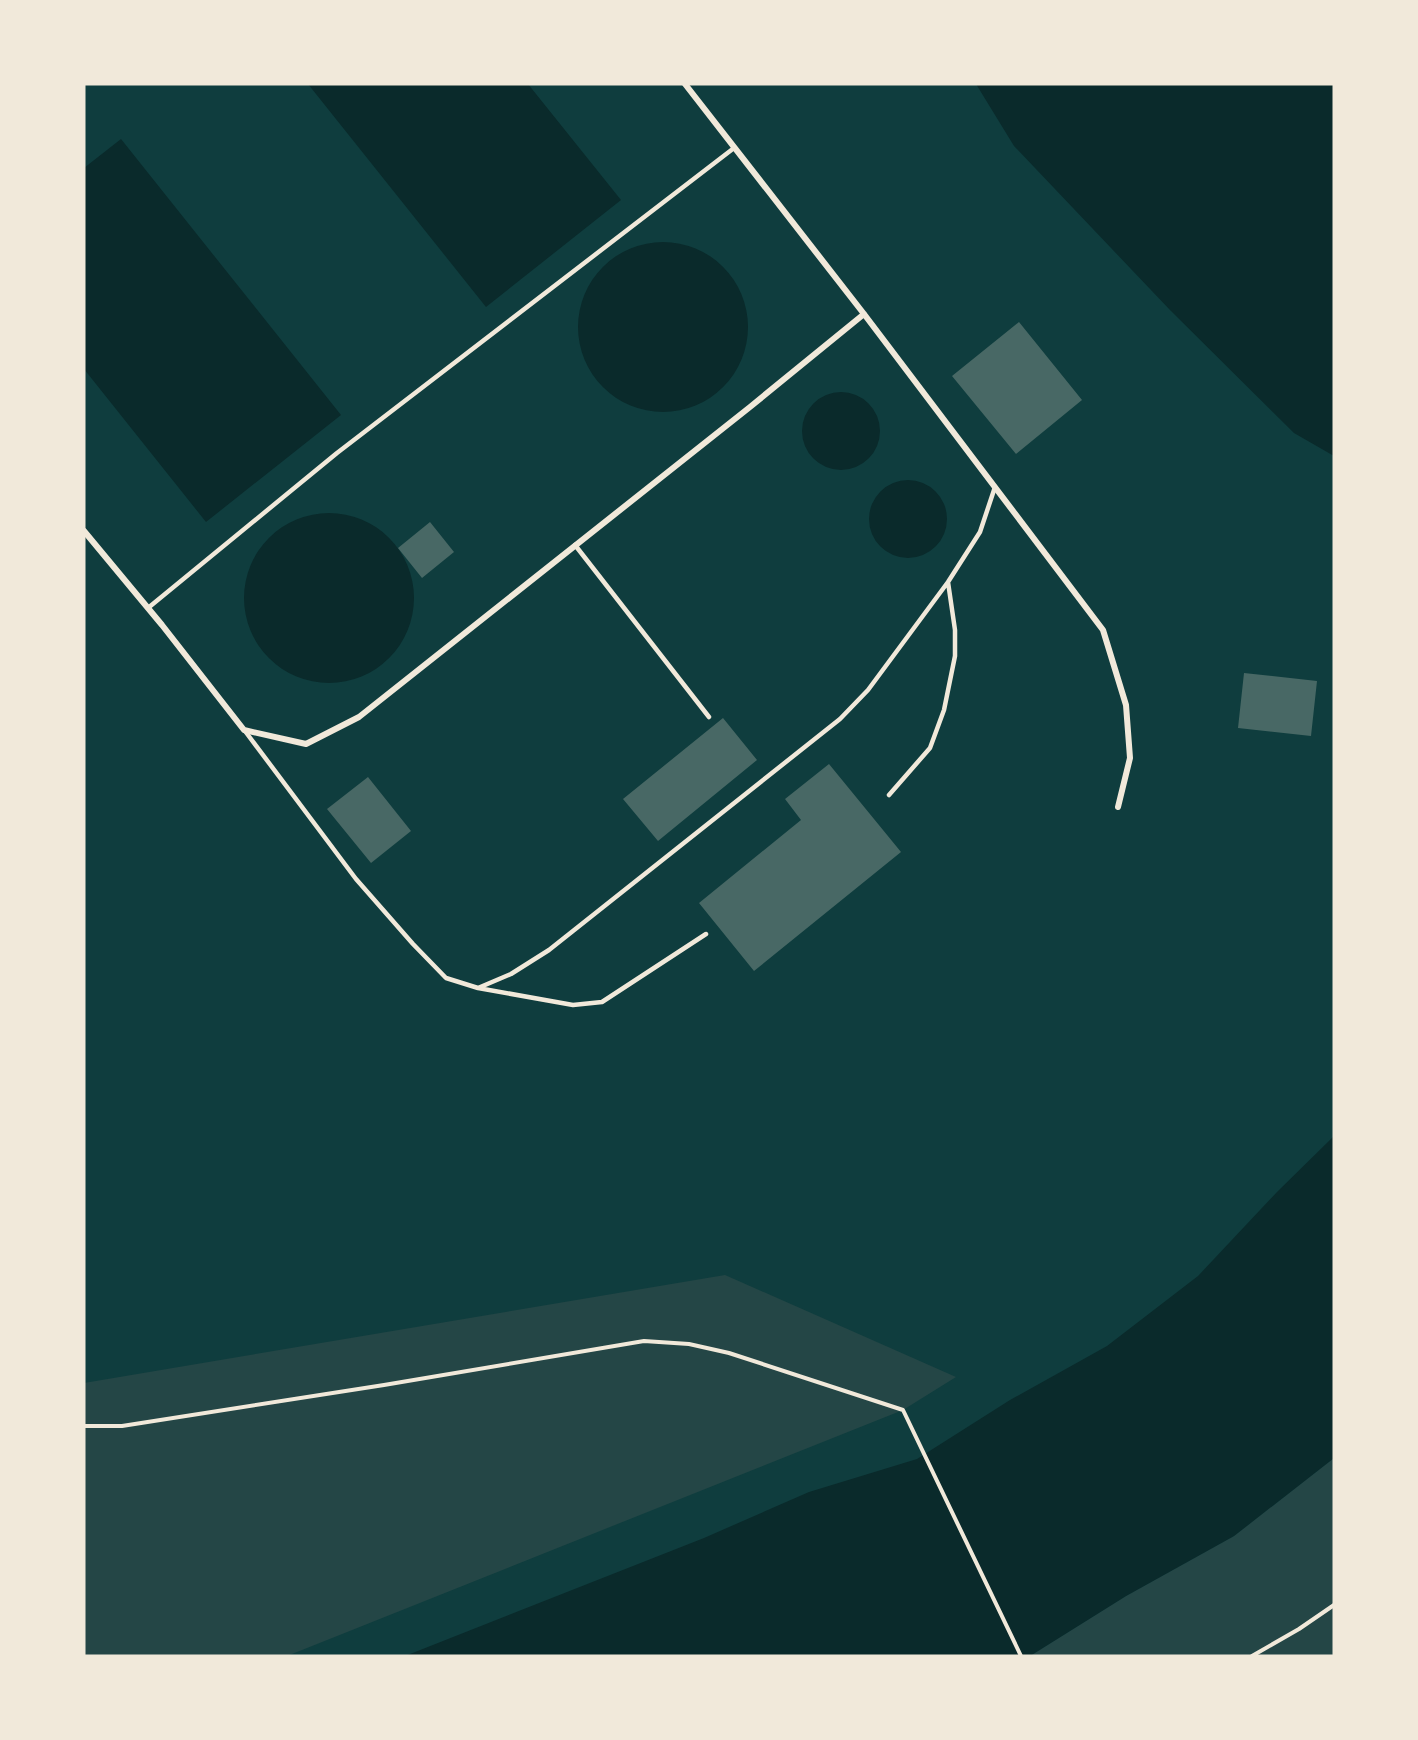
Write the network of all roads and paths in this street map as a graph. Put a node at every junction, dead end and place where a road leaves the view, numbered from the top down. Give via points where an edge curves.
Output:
1 (685, 84) edge
2 (734, 148) junction
3 (864, 314) junction
4 (995, 487) junction
5 (84, 531) edge
6 (575, 545) junction
7 (948, 582) junction
8 (148, 608) junction
9 (708, 717) dead end
10 (244, 730) junction
11 (889, 795) dead end
12 (1118, 807) dead end
13 (706, 934) dead end
14 (478, 988) junction
15 (84, 1426) edge
16 (1334, 1605) edge
17 (1021, 1656) edge
18 (1252, 1656) edge

1 - 2 street
2 - 3 street
2 - 8 lane via 346,446
3 - 4 street
3 - 6 street
4 - 7 lane via 980,532
4 - 12 street via 1103,630 1126,705 1130,758
5 - 8 street
6 - 9 lane
6 - 10 street via 360,717 306,744
7 - 11 lane via 955,630 944,710 930,748
7 - 14 lane via 868,690 840,719 549,950 511,974
8 - 10 street
10 - 14 lane via 356,879 413,944 446,978
13 - 14 lane via 602,1002 573,1005
15 - 17 path via 122,1426 644,1341 689,1344 729,1353 903,1410
16 - 18 path

